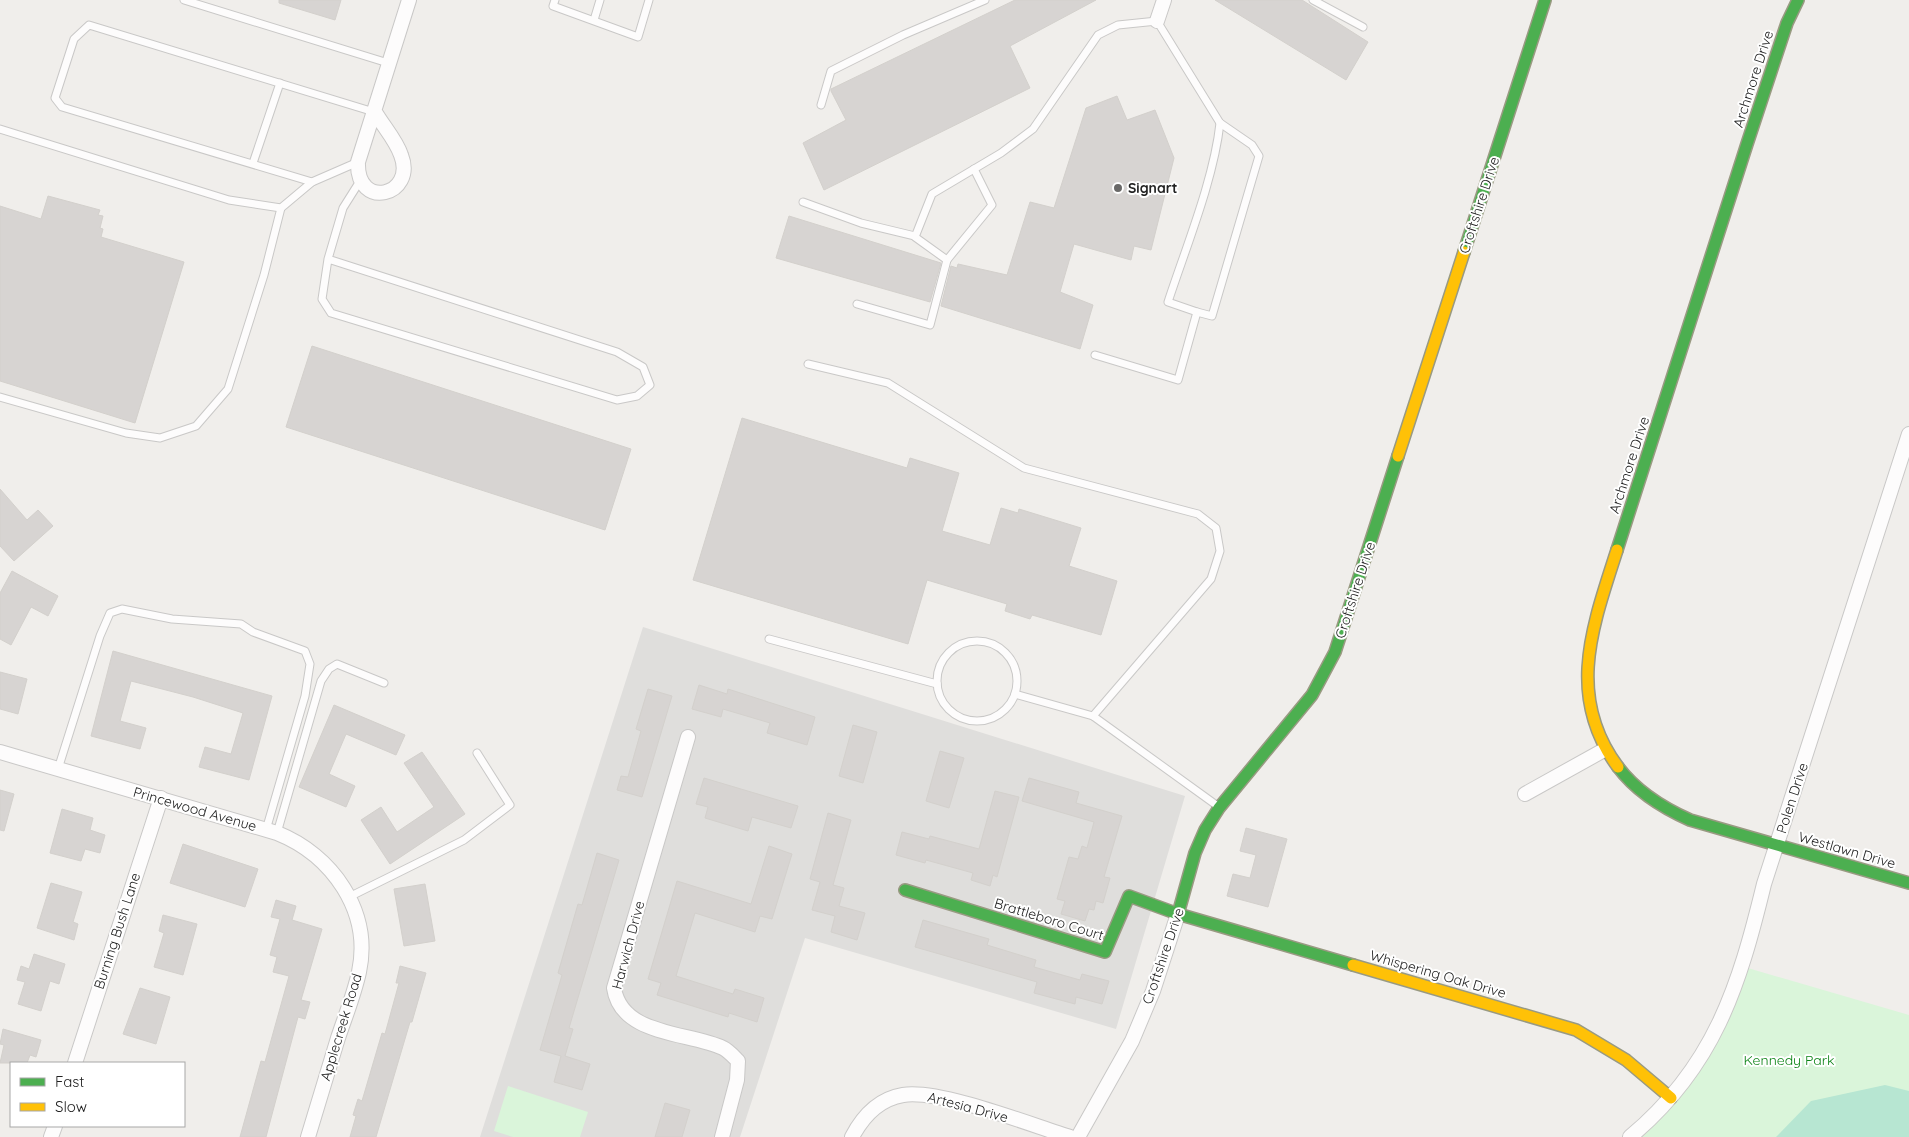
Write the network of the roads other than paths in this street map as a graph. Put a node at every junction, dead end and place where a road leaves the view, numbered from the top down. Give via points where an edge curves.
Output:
1 (184, 0) edge
2 (409, 0) edge
3 (555, 0) edge
4 (600, 0) edge
5 (649, 0) edge
6 (985, 0) edge
7 (1164, 0) edge
8 (1312, 0) edge
9 (1545, 0) edge
10 (1798, 0) edge
11 (594, 20) junction
12 (1157, 21) junction
13 (1363, 27) dead end
14 (388, 63) junction
15 (280, 83) junction
16 (821, 105) dead end
17 (374, 112) junction
18 (1220, 123) junction
19 (0, 129) edge
20 (358, 162) junction
21 (253, 163) junction
22 (974, 169) junction
23 (360, 181) junction
24 (312, 182) junction
25 (803, 202) dead end
26 (281, 208) junction
27 (915, 236) junction
28 (328, 259) junction
29 (947, 260) junction
30 (857, 304) dead end
31 (1197, 312) junction
32 (1095, 355) dead end
33 (808, 364) dead end
34 (0, 397) edge
35 (1909, 434) edge
36 (769, 639) dead end
37 (384, 683) dead end
38 (937, 684) junction
39 (1015, 694) junction
40 (1093, 716) junction
41 (688, 737) dead end
42 (1604, 750) junction
43 (0, 752) edge
44 (477, 753) dead end
45 (58, 769) junction
46 (1525, 794) dead end
47 (160, 798) junction
48 (1219, 808) junction
49 (271, 831) junction
50 (1777, 846) junction
51 (1909, 883) edge
52 (905, 890) dead end
53 (349, 898) junction
54 (1178, 914) junction
55 (356, 915) joint
56 (75, 1062) edge
57 (1671, 1098) junction
58 (308, 1137) edge
59 (722, 1137) edge
60 (852, 1137) edge
61 (1070, 1137) edge
62 (1078, 1137) edge
63 (1630, 1137) edge

1 - 14 lane
2 - 14 street
3 - 11 lane via 554,6
4 - 11 lane
5 - 11 lane via 638,37
6 - 16 lane via 830,71
7 - 12 street
8 - 13 lane
9 - 48 street, Croftshire Drive via 1335,652 1312,695
10 - 42 street, Archmore Drive via 1787,23 1747,144 1592,631 1588,686 1592,714
12 - 18 lane
12 - 22 lane via 1118,25 1098,35 1033,129
14 - 17 street
15 - 17 lane
15 - 21 lane
15 - 21 lane via 89,25 74,39 55,98 62,107
17 - 20 street
17 - 23 street via 401,154 404,173 398,185 384,194 373,192
18 - 31 lane via 1208,179 1168,302
18 - 31 lane via 1252,146 1259,156 1212,316
19 - 26 lane via 230,200
20 - 23 street
20 - 24 lane
21 - 24 lane
22 - 27 lane via 932,194
22 - 29 lane via 992,205
23 - 28 lane via 343,208
24 - 26 lane
25 - 27 lane via 861,223
26 - 34 lane via 264,275 228,389 196,426 160,438 126,433
27 - 29 lane
28 - 28 lane via 322,299 331,313 617,400 637,396 650,384 643,367 617,352
29 - 30 lane via 930,325
31 - 32 lane via 1178,380
33 - 40 lane via 888,383 1024,468 1198,514 1216,528 1220,551 1211,579
35 - 50 street, Polen Drive
36 - 38 lane
37 - 49 lane via 337,664 329,669 321,681
38 - 39 lane via 940,698 948,709 972,721 999,715
38 - 39 lane via 940,666 951,650 969,643 988,643 1009,657 1015,668
39 - 40 lane
40 - 48 lane
41 - 59 street, Harwich Drive via 614,988 616,1000 637,1022 724,1049 738,1061 737,1080
42 - 46 street
42 - 50 street, Archmore Drive via 1632,782 1670,810
43 - 45 street, Princewood Avenue
44 - 53 lane via 510,805 464,840
45 - 47 street, Princewood Avenue
45 - 49 lane via 110,614 122,609 172,619 241,624 253,632 305,651 310,664
47 - 49 street, Princewood Avenue
47 - 56 street, Burning Bush Lane
48 - 54 street, Croftshire Drive via 1195,854
49 - 53 street, Princewood Avenue via 302,845 325,863
50 - 51 street, Westlawn Drive
50 - 57 street, Polen Drive via 1728,1006 1701,1058
52 - 54 street, Brattleboro Court via 1105,952 1129,896
53 - 55 street, Princewood Avenue
54 - 57 street, Whispering Oak Drive via 1576,1030 1620,1052
54 - 62 street, Croftshire Drive via 1153,991 1132,1041
55 - 58 street, Applecreek Road via 361,952 359,972
57 - 63 street, Polen Drive
60 - 61 street, Artesia Drive via 871,1110 894,1098 919,1094

